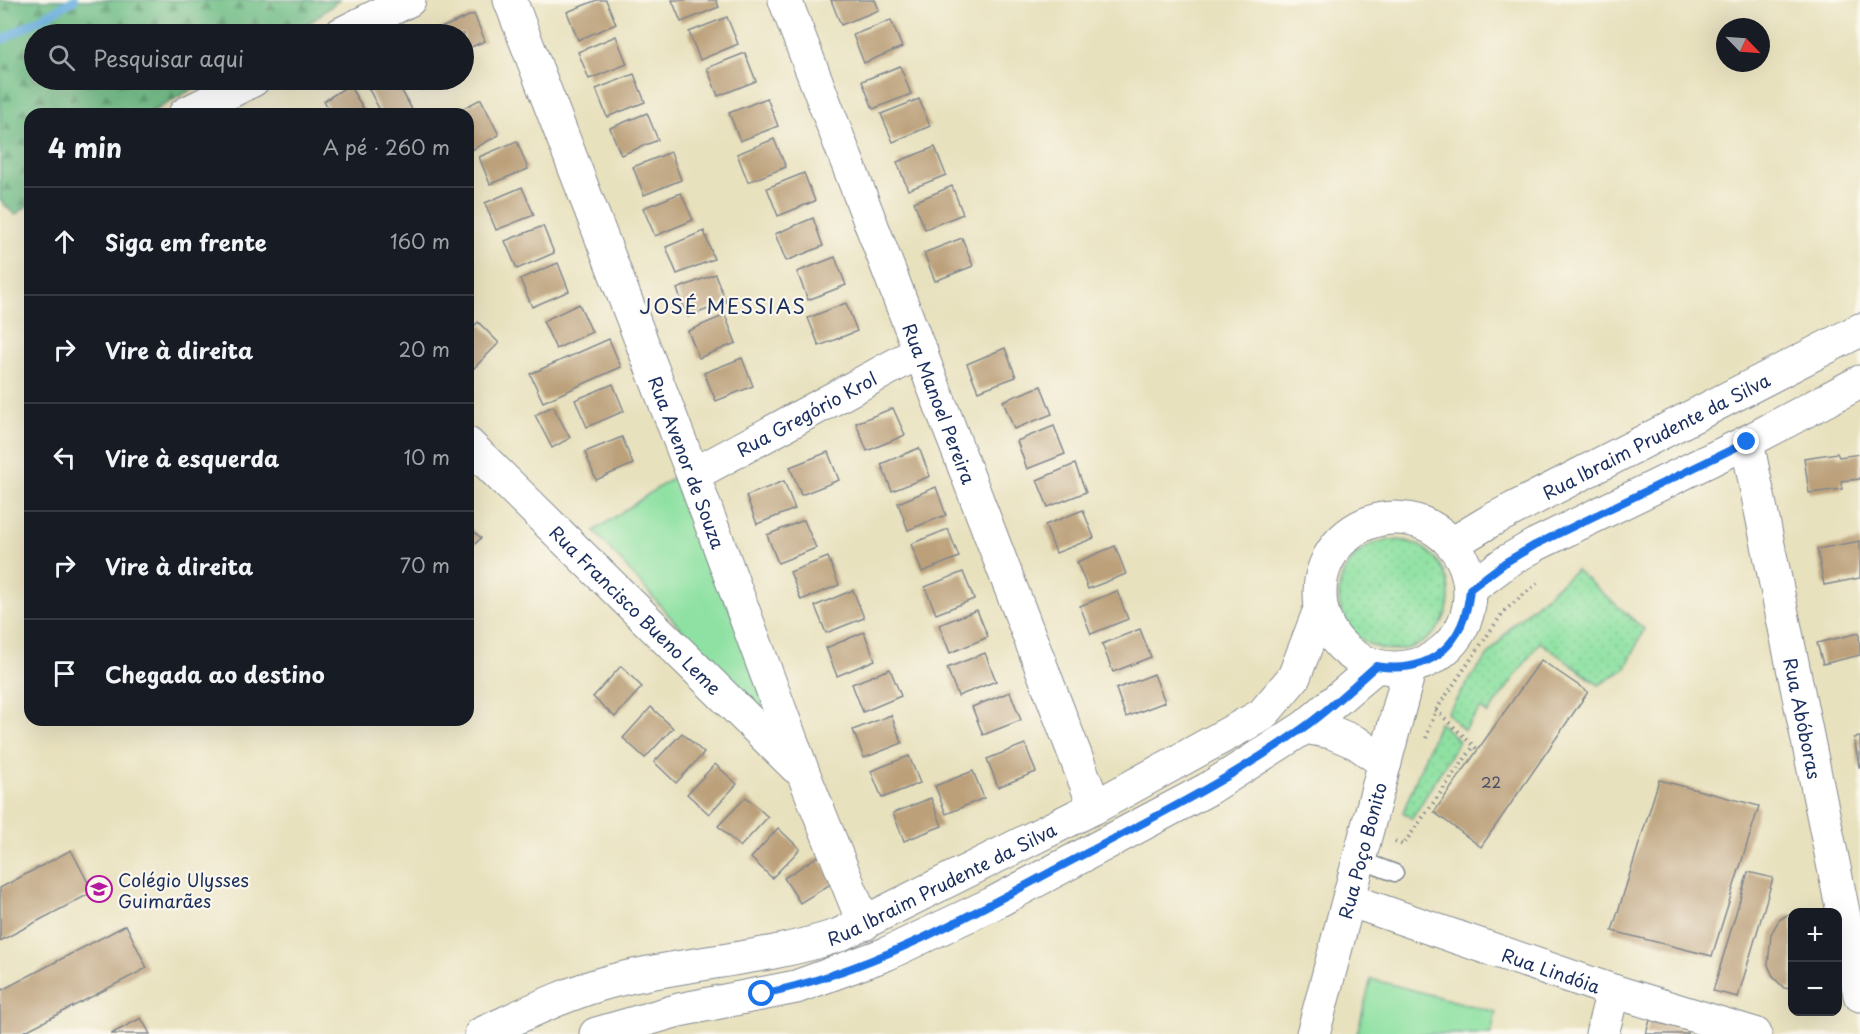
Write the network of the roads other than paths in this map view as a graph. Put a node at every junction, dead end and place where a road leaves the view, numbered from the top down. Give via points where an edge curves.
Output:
1 (409, 0) edge
2 (510, 0) edge
3 (784, 0) edge
4 (361, 24) edge
5 (233, 90) edge
6 (197, 108) edge
7 (1860, 330) edge
8 (921, 351) junction
9 (1860, 382) edge
10 (1747, 442) junction
11 (474, 450) edge
12 (693, 476) junction
13 (1452, 544) junction
14 (1470, 589) junction
15 (1321, 607) junction
16 (1376, 666) junction
17 (1410, 667) junction
18 (1305, 727) junction
19 (1385, 763) junction
20 (804, 775) junction
21 (1095, 807) junction
22 (1360, 860) junction
23 (1395, 873) dead end
24 (1349, 900) junction
25 (864, 924) junction
26 (1613, 991) junction
27 (1860, 995) edge
28 (481, 1034) edge
29 (596, 1034) edge
30 (1313, 1034) edge
31 (1602, 1034) edge
32 (1755, 1034) edge

1 - 4 street
2 - 12 street, Rua Avenor de Souza
3 - 8 street, Rua Manoel Pereira
5 - 6 street
7 - 13 street, Rua Ibraim Prudente da Silva
8 - 12 street, Rua Gregório Krol
8 - 21 street, Rua Manoel Pereira
9 - 10 street
10 - 14 street via 1535,545
10 - 27 street, Rua Abóboras
11 - 20 street, Rua Francisco Bueno Leme
12 - 20 street, Rua Avenor de Souza
13 - 14 street via 1465,565
13 - 15 street via 1432,528 1410,519 1385,519 1362,525 1342,540 1328,559 1321,582
14 - 17 street via 1468,610 1447,647 1430,660
15 - 16 street via 1329,630 1344,649
15 - 21 street, Rua Ibraim Prudente da Silva via 1294,678 1262,715
16 - 17 street
16 - 18 street, Rua Ibraim Prudente da Silva
17 - 19 street, Rua Poço Bonito
18 - 19 street via 1357,743
18 - 29 street, Rua Ibraim Prudente da Silva via 1208,789 992,904 886,954 796,987 679,1010
19 - 22 street, Rua Poço Bonito
20 - 25 street, Rua Avenor de Souza
21 - 25 street, Rua Ibraim Prudente da Silva
22 - 23 lane
22 - 24 street, Rua Poço Bonito
24 - 26 street, Rua Lindóia
24 - 30 street, Rua Poço Bonito
25 - 28 street, Rua Ibraim Prudente da Silva via 813,944 766,955 610,982 562,998
26 - 31 street
26 - 32 street, Rua Lindóia

